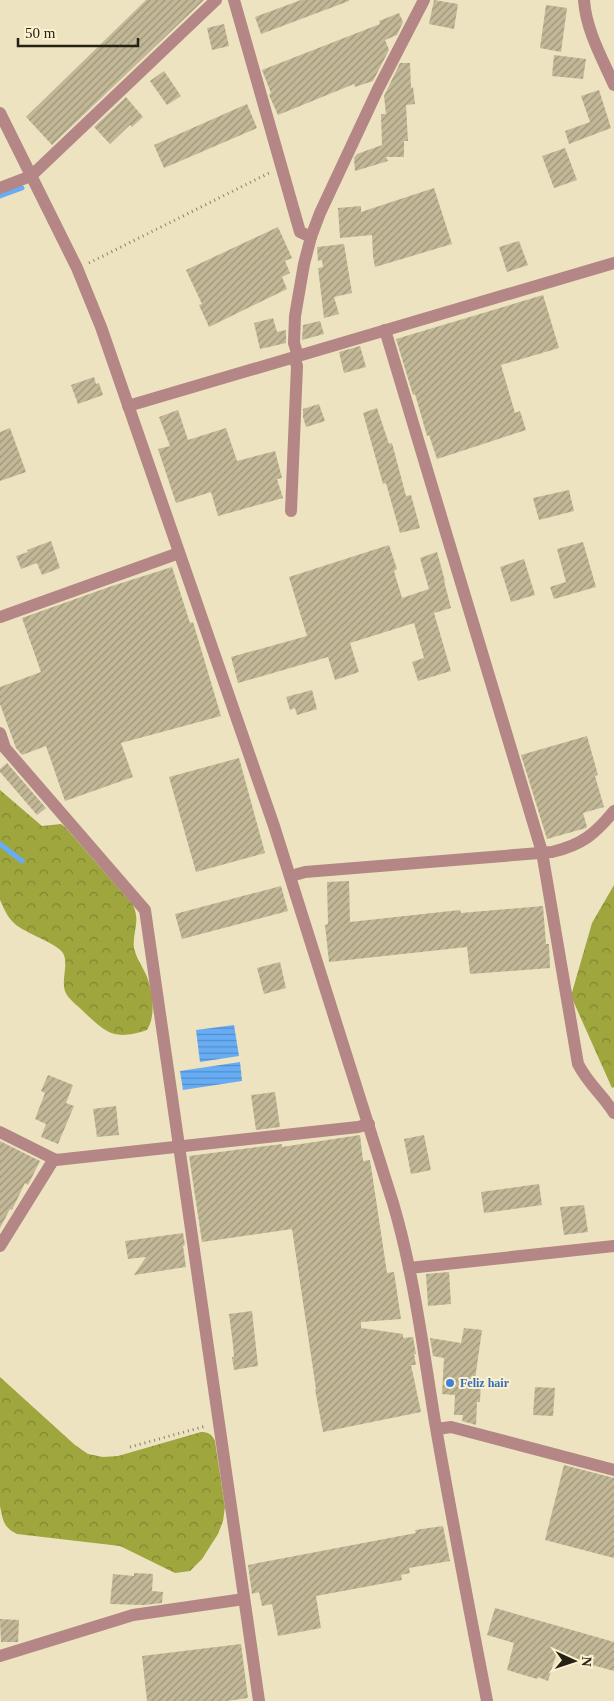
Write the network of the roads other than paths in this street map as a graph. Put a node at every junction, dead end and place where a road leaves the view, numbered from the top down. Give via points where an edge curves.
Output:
1 (216, 0) edge
2 (234, 0) edge
3 (424, 0) edge
4 (584, 0) edge
5 (614, 85) edge
6 (0, 113) edge
7 (31, 176) junction
8 (0, 188) edge
9 (311, 237) junction
10 (614, 263) edge
11 (386, 330) junction
12 (296, 356) junction
13 (128, 406) junction
14 (291, 510) dead end
15 (179, 553) junction
16 (0, 617) edge
17 (0, 733) edge
18 (614, 811) edge
19 (542, 852) junction
20 (291, 876) junction
21 (614, 1113) edge
22 (368, 1124) junction
23 (0, 1132) edge
24 (179, 1147) junction
25 (54, 1159) junction
26 (0, 1246) edge
27 (614, 1246) edge
28 (409, 1268) junction
29 (437, 1429) junction
30 (614, 1470) edge
31 (244, 1599) junction
32 (0, 1656) edge
33 (259, 1701) edge
34 (487, 1701) edge

1 - 7 street
2 - 9 street via 300,232
3 - 9 street via 378,89
4 - 5 street via 593,38
6 - 7 street
7 - 8 street
7 - 13 street via 77,268
9 - 12 street via 295,316
10 - 11 street
11 - 12 street
11 - 19 street
12 - 13 street
12 - 14 street
13 - 15 street
15 - 16 street
15 - 20 street
17 - 24 street via 5,748 145,910
18 - 19 street via 581,843
19 - 20 street via 305,872
19 - 21 street via 578,1064 592,1088
20 - 22 street
22 - 24 street
22 - 28 street via 398,1217
23 - 25 street
24 - 25 street
24 - 31 street
25 - 26 street
27 - 28 street
28 - 29 street
29 - 30 street via 451,1427
29 - 34 street
31 - 32 street via 133,1615
31 - 33 street

